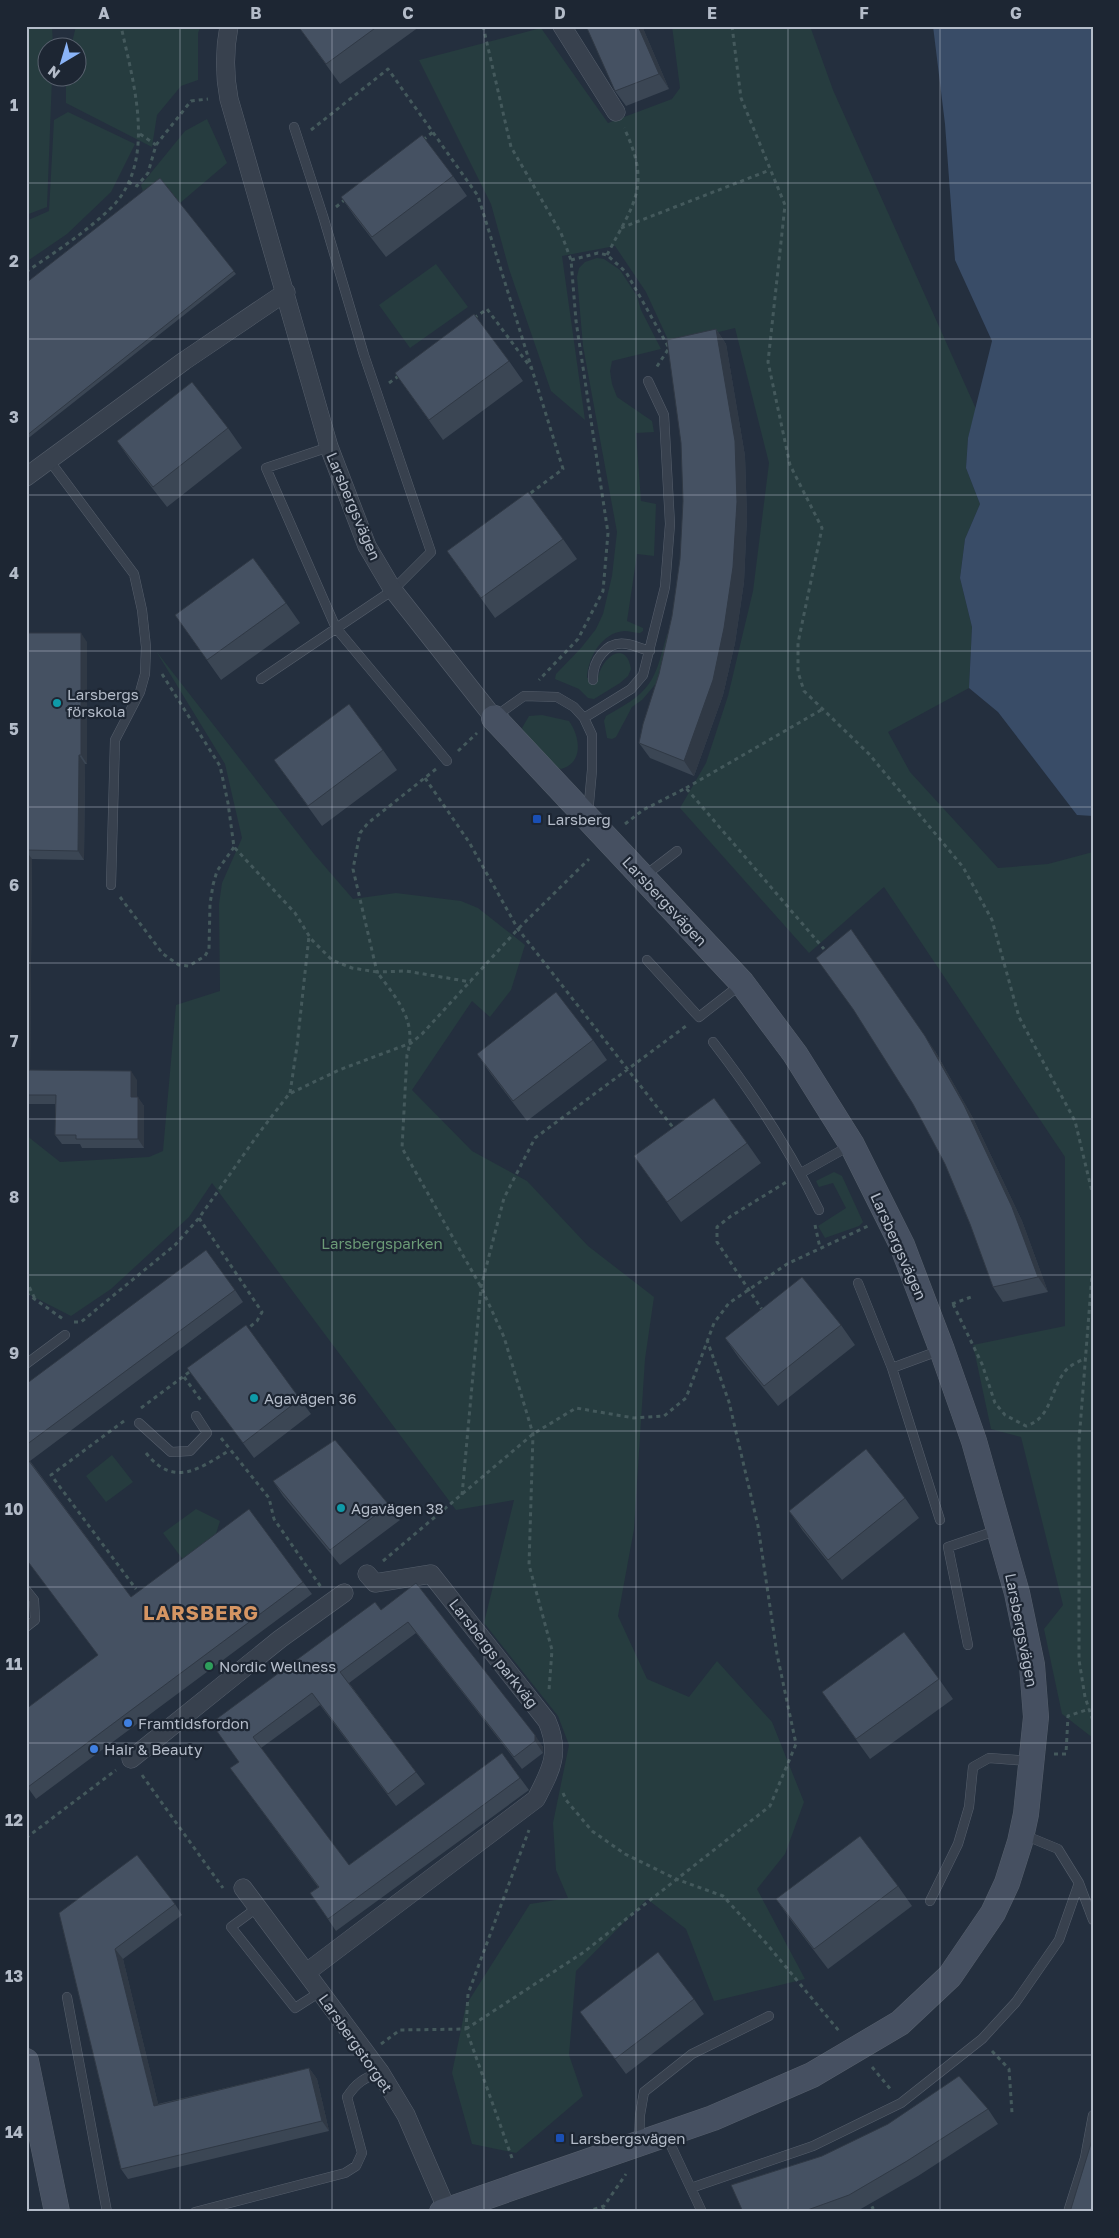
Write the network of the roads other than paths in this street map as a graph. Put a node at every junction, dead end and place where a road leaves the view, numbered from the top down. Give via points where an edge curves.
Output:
1 (229, 26) edge
2 (562, 26) edge
3 (616, 112) edge
4 (294, 127) dead end
5 (286, 292) junction
6 (648, 381) road end
7 (328, 447) junction
8 (49, 460) junction
9 (26, 477) edge
10 (392, 590) junction
11 (336, 628) junction
12 (650, 651) junction
13 (261, 680) dead end
14 (593, 680) dead end
15 (494, 718) junction
16 (584, 718) junction
17 (447, 761) road end
18 (588, 819) junction
19 (677, 851) dead end
20 (643, 877) junction
21 (111, 885) road end
22 (646, 960) dead end
23 (742, 983) junction
24 (713, 1042) dead end
25 (852, 1144) junction
26 (801, 1173) junction
27 (819, 1210) road end
28 (858, 1283) dead end
29 (65, 1335) dead end
30 (942, 1350) junction
31 (26, 1364) edge
32 (892, 1368) junction
33 (196, 1416) dead end
34 (139, 1424) dead end
35 (940, 1520) dead end
36 (999, 1530) junction
37 (367, 1574) road end
38 (26, 1590) edge
39 (338, 1597) road end
40 (26, 1627) edge
41 (968, 1645) dead end
42 (130, 1759) road end
43 (1033, 1762) junction
44 (1022, 1834) junction
45 (1079, 1883) junction
46 (243, 1888) dead end
47 (930, 1901) dead end
48 (258, 1907) junction
49 (1093, 1920) edge
50 (306, 1972) junction
51 (320, 1992) junction
52 (67, 1997) dead end
53 (769, 2016) dead end
54 (26, 2061) edge
55 (380, 2072) junction
56 (1093, 2115) edge
57 (666, 2134) junction
58 (639, 2144) junction
59 (691, 2188) junction
60 (446, 2211) edge
61 (57, 2212) edge
62 (107, 2212) edge
63 (195, 2212) edge
64 (702, 2212) edge
65 (1068, 2212) edge

1 - 5 street, Larsbergsvägen via 224,77
2 - 3 street
4 - 10 lane via 377,393 431,552
5 - 7 street, Larsbergsvägen
5 - 8 street via 184,361
6 - 12 lane via 664,415 670,524 665,588
7 - 10 street, Larsbergsvägen via 367,546
7 - 11 lane via 266,468
8 - 9 street
8 - 21 lane via 134,574 142,610 146,674 115,740
10 - 11 lane
10 - 15 street, Larsbergsvägen
11 - 13 lane
11 - 17 lane
12 - 14 lane via 625,643 610,646 598,658
12 - 16 lane via 643,675 631,689
15 - 16 lane via 524,696 557,697 574,707
15 - 18 street, Larsbergsvägen
16 - 18 lane via 592,735
18 - 20 street, Larsbergsvägen
19 - 20 lane
20 - 23 street, Larsbergsvägen
22 - 23 lane via 699,1017
23 - 25 street, Larsbergsvägen via 795,1054
24 - 26 lane via 751,1092
25 - 26 lane
25 - 30 street, Larsbergsvägen via 902,1245
26 - 27 lane
28 - 32 lane
29 - 31 lane
30 - 32 lane
30 - 36 street, Larsbergsvägen via 974,1442
32 - 35 lane
33 - 34 lane via 207,1433 190,1451 171,1452
36 - 41 lane via 948,1547
36 - 43 street, Larsbergsvägen via 1017,1593 1032,1665 1036,1717
37 - 50 street, Larsbergs parkväg via 376,1583 431,1574 547,1721 554,1738 552,1767 536,1799
38 - 40 lane via 34,1600 35,1620
39 - 42 street via 280,1639
43 - 44 street, Larsbergsvägen
43 - 47 lane via 989,1758 974,1767 970,1807 964,1826
44 - 45 lane via 1058,1849
44 - 57 street, Larsbergsvägen via 1007,1883 993,1913 950,1976 900,2023 803,2078 713,2118
45 - 49 lane
45 - 59 lane via 1060,1940 1016,2002 982,2039 902,2103 813,2146
46 - 48 street, Larsbergstorget
48 - 50 street, Larsbergstorget
48 - 51 lane via 231,1927 295,2008
50 - 51 street, Larsbergstorget
51 - 55 street, Larsbergstorget
52 - 62 lane
53 - 58 lane via 692,2054 644,2092
54 - 61 street
55 - 60 street, Larsbergstorget via 406,2115
55 - 63 lane via 354,2085 347,2097 362,2153 356,2166 344,2173
56 - 65 lane via 1085,2158
57 - 58 street, Larsbergsvägen
57 - 59 lane
58 - 60 street, Larsbergsvägen
59 - 64 lane

